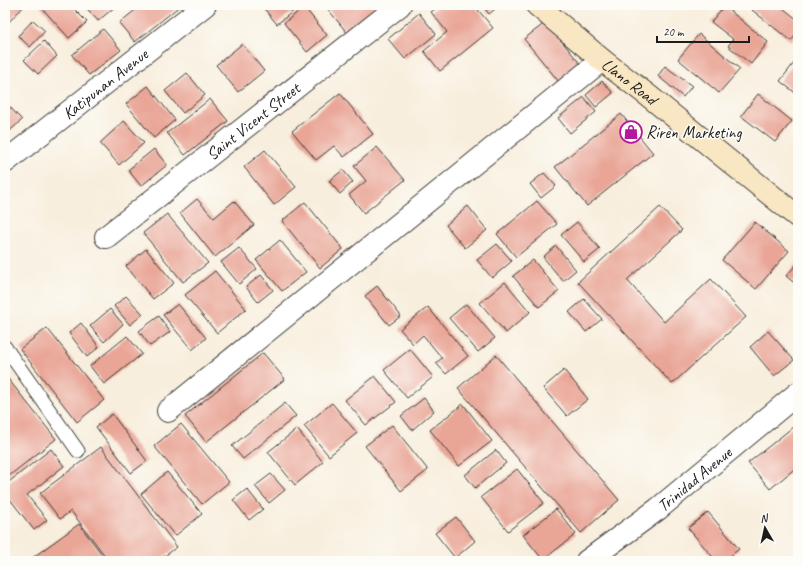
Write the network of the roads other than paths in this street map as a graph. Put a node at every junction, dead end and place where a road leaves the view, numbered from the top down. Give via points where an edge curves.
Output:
1 (205, 5) edge
2 (400, 5) edge
3 (537, 5) edge
4 (602, 60) junction
5 (5, 162) edge
6 (798, 217) edge
7 (106, 237) dead end
8 (5, 347) edge
9 (798, 393) edge
10 (168, 411) dead end
11 (78, 451) dead end
12 (587, 561) edge

1 - 5 street, Katipunan Avenue
2 - 7 street, Saint Vicent Street
3 - 4 main road, Llano Road
4 - 6 main road, Llano Road
4 - 10 street
8 - 11 lane
9 - 12 street, Trinidad Avenue via 658,509

